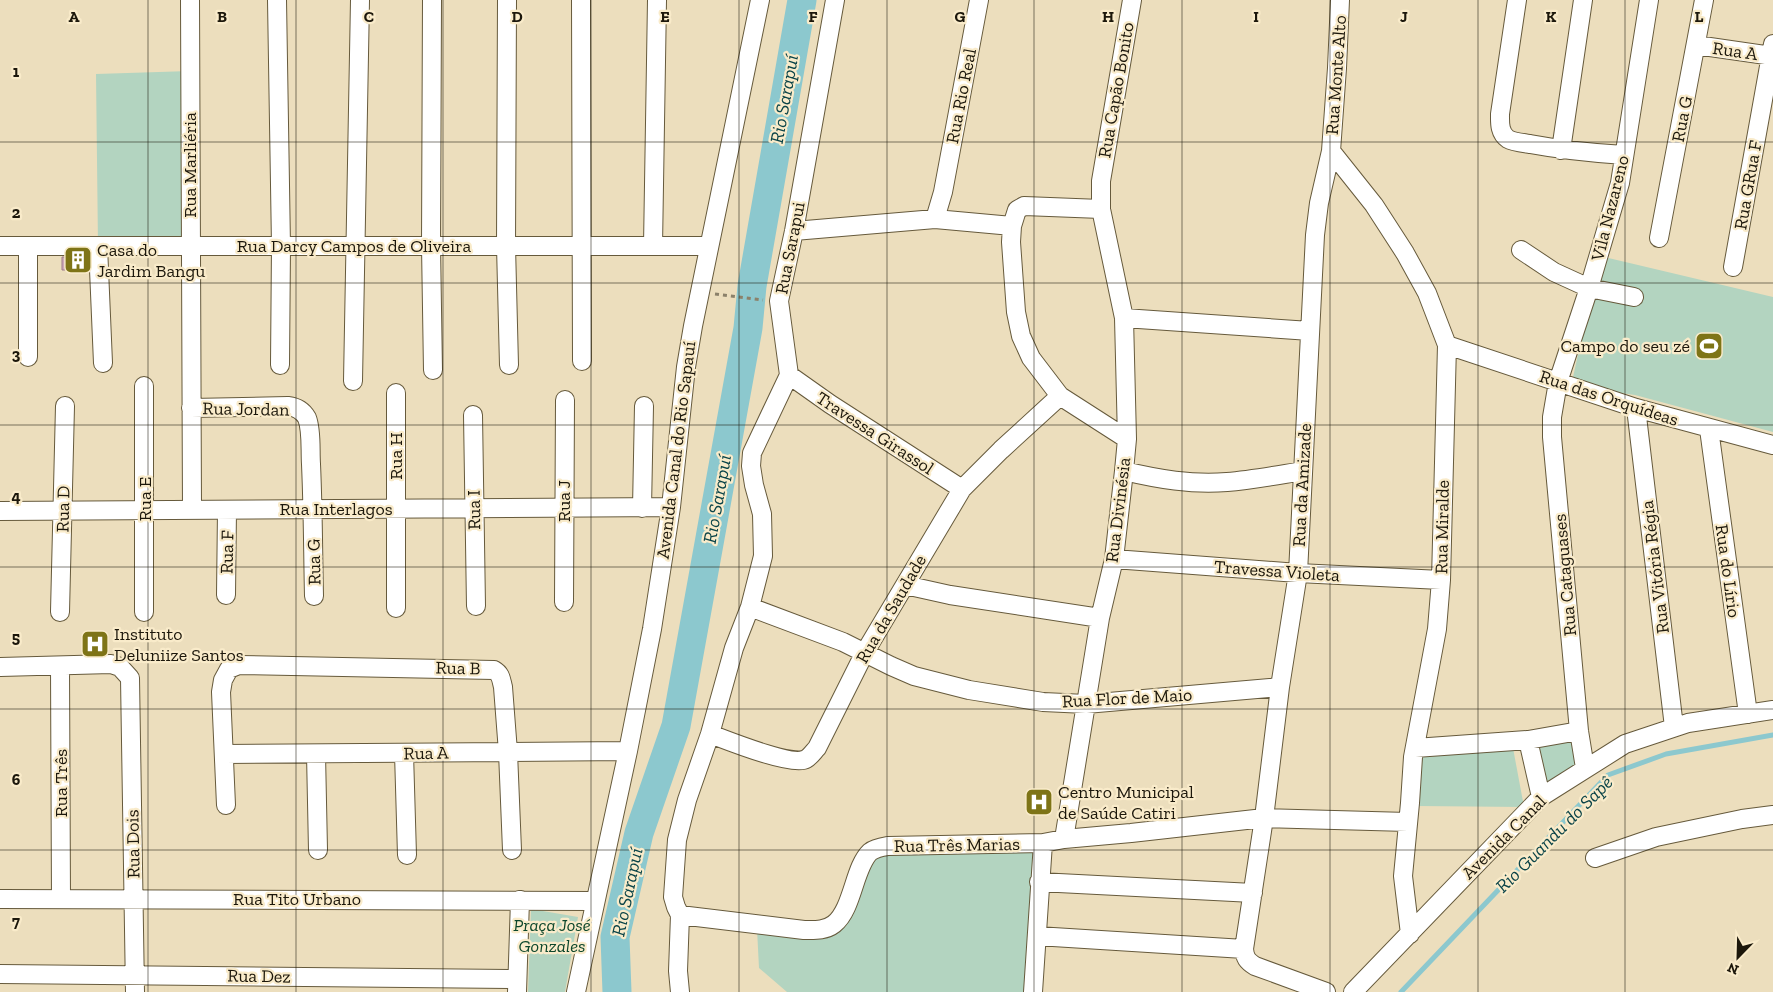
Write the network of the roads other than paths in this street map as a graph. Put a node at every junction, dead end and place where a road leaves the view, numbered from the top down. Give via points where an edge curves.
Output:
1 (190, 0) edge
2 (277, 0) edge
3 (360, 0) edge
4 (432, 0) edge
5 (507, 0) edge
6 (581, 0) edge
7 (657, 0) edge
8 (760, 0) edge
9 (835, 0) edge
10 (979, 0) edge
11 (1132, 0) edge
12 (1340, 0) edge
13 (1517, 0) edge
14 (1583, 0) edge
15 (1649, 0) edge
16 (1704, 0) edge
17 (1696, 45) junction
18 (1772, 52) edge
19 (1561, 150) junction
20 (1331, 151) junction
21 (1624, 155) junction
22 (1101, 180) joint
23 (1101, 209) junction
24 (936, 219) junction
25 (1012, 226) junction
26 (794, 231) junction
27 (1659, 238) dead end
28 (0, 246) edge
29 (28, 246) junction
30 (98, 246) junction
31 (191, 246) junction
32 (280, 246) junction
33 (355, 246) junction
34 (431, 246) junction
35 (506, 246) junction
36 (580, 246) junction
37 (653, 246) junction
38 (708, 246) junction
39 (1521, 250) dead end
40 (1733, 267) dead end
41 (1589, 288) junction
42 (1634, 297) dead end
43 (1124, 318) junction
44 (1310, 331) junction
45 (1447, 345) junction
46 (28, 357) dead end
47 (582, 362) dead end
48 (103, 363) dead end
49 (509, 364) dead end
50 (280, 366) dead end
51 (433, 370) dead end
52 (789, 374) junction
53 (353, 381) dead end
54 (1558, 382) junction
55 (144, 386) dead end
56 (396, 393) dead end
57 (1060, 396) junction
58 (565, 400) dead end
59 (65, 406) dead end
60 (644, 406) dead end
61 (191, 408) junction
62 (1636, 408) junction
63 (473, 415) dead end
64 (1709, 429) junction
65 (310, 438) joint
66 (1127, 439) junction
67 (1773, 445) edge
68 (1124, 471) junction
69 (1303, 471) junction
70 (962, 489) junction
71 (671, 507) junction
72 (474, 508) junction
73 (564, 508) junction
74 (642, 508) junction
75 (313, 509) junction
76 (396, 509) junction
77 (63, 510) junction
78 (145, 510) junction
79 (192, 510) junction
80 (228, 510) junction
81 (0, 511) edge
82 (1114, 559) junction
83 (1298, 573) junction
84 (1441, 580) junction
85 (905, 586) junction
86 (226, 595) dead end
87 (314, 596) dead end
88 (564, 602) dead end
89 (476, 606) dead end
90 (396, 608) dead end
91 (750, 608) junction
92 (60, 612) dead end
93 (144, 612) dead end
94 (1100, 618) junction
95 (864, 652) junction
96 (60, 666) junction
97 (0, 667) edge
98 (1280, 687) junction
99 (1086, 704) junction
100 (1773, 710) edge
101 (1748, 714) junction
102 (1674, 727) junction
103 (1579, 731) junction
104 (710, 734) junction
105 (1528, 740) junction
106 (1415, 748) junction
107 (628, 751) junction
108 (508, 752) junction
109 (404, 753) junction
110 (224, 754) junction
111 (316, 754) junction
112 (1585, 768) junction
113 (1541, 797) junction
114 (226, 805) dead end
115 (1773, 815) edge
116 (1264, 818) junction
117 (1408, 822) junction
118 (1064, 839) junction
119 (1042, 843) junction
120 (318, 850) dead end
121 (512, 850) dead end
122 (407, 855) dead end
123 (1595, 858) dead end
124 (1039, 882) junction
125 (1253, 893) junction
126 (134, 898) junction
127 (0, 899) edge
128 (62, 899) junction
129 (520, 900) junction
130 (595, 901) junction
131 (680, 915) junction
132 (1410, 934) junction
133 (1036, 936) junction
134 (1244, 949) junction
135 (0, 974) edge
136 (134, 974) junction
137 (517, 985) edge
138 (135, 992) edge
139 (576, 992) edge
140 (680, 992) edge
141 (1033, 992) edge
142 (1326, 992) edge
143 (1353, 992) edge

1 - 31 street, Rua Marliéria
2 - 32 street
3 - 33 street
4 - 34 street
5 - 35 street
6 - 36 street
7 - 37 street
8 - 38 street, Avenida Canal do Rio Sapauí
9 - 26 street, Rua Sarapui
10 - 24 street, Rua Rio Real
11 - 22 street, Rua Capão Bonito
12 - 20 street, Rua Monte Alto
13 - 19 street via 1500,114 1502,133 1508,139
14 - 19 street
15 - 21 street, Vila Nazareno
16 - 17 street, Rua G
17 - 18 street, Rua A
17 - 27 street, Rua G
18 - 40 street, Rua GRua F
19 - 21 street
20 - 44 street, Rua da Amizade via 1315,235
20 - 45 street, Rua Miralde via 1374,205 1405,253 1427,293
21 - 41 street, Vila Nazareno via 1620,183
22 - 23 street, Rua Divinésia
23 - 25 street via 1024,206 1017,210
23 - 43 street, Rua Divinésia
24 - 25 street
24 - 26 street
25 - 57 street via 1016,312 1021,336 1031,358
26 - 52 street, Rua Sarapui via 780,301
28 - 29 street, Rua Darcy Campos de Oliveira
29 - 30 street, Rua Darcy Campos de Oliveira
29 - 46 street
30 - 31 street, Rua Darcy Campos de Oliveira
30 - 48 street
31 - 32 street, Rua Darcy Campos de Oliveira
31 - 61 street, Rua Marliéria
32 - 33 street, Rua Darcy Campos de Oliveira
32 - 50 street
33 - 34 street, Rua Darcy Campos de Oliveira
33 - 53 street
34 - 35 street, Rua Darcy Campos de Oliveira
34 - 51 street
35 - 36 street, Rua Darcy Campos de Oliveira
35 - 49 street
36 - 37 street, Rua Darcy Campos de Oliveira
36 - 47 street
37 - 38 street, Rua Darcy Campos de Oliveira
38 - 71 street, Avenida Canal do Rio Sapauí via 686,367
39 - 41 street via 1554,272
41 - 42 street
41 - 54 street, Vila Nazareno
43 - 44 street
43 - 66 street, Rua Divinésia
44 - 69 street, Rua da Amizade
45 - 54 street, Rua das Orquídeas
45 - 84 street, Rua Miralde
52 - 70 street, Travessa Girassol
52 - 91 street via 752,453 751,466 762,514 763,556
54 - 62 street, Rua das Orquídeas
54 - 103 street, Rua Cataguases via 1552,437
55 - 78 street, Rua E
56 - 76 street, Rua H
57 - 66 street
57 - 70 street, Rua da Saudade
58 - 73 street, Rua J
59 - 77 street, Rua D
60 - 74 street
61 - 65 street, Rua Jordan via 295,407 307,419
61 - 79 street, Rua Marliéria
62 - 64 street, Rua das Orquídeas
62 - 102 street, Rua Vitória Régia
63 - 72 street, Rua I
64 - 67 street, Rua das Orquídeas
64 - 101 street, Rua do Lírio
65 - 75 street, Rua G
66 - 68 street, Rua Divinésia
68 - 69 street via 1157,479 1227,482
68 - 82 street, Rua Divinésia
69 - 83 street, Rua da Amizade
70 - 85 street, Rua da Saudade
71 - 74 street, Rua Interlagos
71 - 107 street, Avenida Canal do Rio Sapauí
72 - 73 street, Rua Interlagos
72 - 76 street, Rua Interlagos
72 - 89 street, Rua I
73 - 74 street, Rua Interlagos
73 - 88 street, Rua J
75 - 76 street, Rua Interlagos
75 - 80 street, Rua Interlagos
75 - 87 street, Rua G
76 - 90 street, Rua H
77 - 78 street, Rua Interlagos
77 - 81 street, Rua Interlagos
77 - 92 street, Rua D
78 - 79 street, Rua Interlagos
78 - 93 street, Rua E
79 - 80 street, Rua Interlagos
80 - 86 street, Rua F
82 - 83 street, Travessa Violeta
82 - 94 street, Rua Divinésia
83 - 84 street, Travessa Violeta
83 - 98 street, Rua da Amizade
84 - 106 street, Rua Miralde via 1437,628
85 - 94 street
85 - 95 street, Rua da Saudade
91 - 95 street, Rua Flor de Maio
91 - 104 street via 734,648
94 - 99 street, Rua Divinésia
95 - 99 street, Rua Flor de Maio via 914,676 969,690 1043,702
95 - 104 street, Rua da Saudade via 817,748 806,760 774,756
96 - 97 street, Rua Dois
96 - 126 street, Rua Dois via 111,664 120,667 130,678
96 - 128 street, Rua Três
98 - 99 street, Rua Flor de Maio
98 - 116 street, Rua da Amizade
99 - 118 street, Rua Divinésia
100 - 101 street, Avenida Canal
101 - 102 street, Avenida Canal
102 - 112 street, Avenida Canal via 1625,744
103 - 105 street
103 - 112 street, Rua Cataguases
104 - 131 street via 677,840 673,897
105 - 106 street
105 - 113 street
106 - 117 street, Rua Miralde
107 - 108 street, Rua A
107 - 130 street, Avenida Canal do Rio Sapauí
108 - 109 street, Rua A
108 - 110 street, Rua B via 503,687 501,677 494,670 239,665 229,669 223,680
108 - 121 street, Rua B
109 - 111 street, Rua A
109 - 122 street
110 - 111 street, Rua A
110 - 114 street
111 - 120 street
112 - 113 street, Avenida Canal
113 - 132 street, Avenida Canal
115 - 123 street via 1665,834
116 - 117 street, Rua Três Marias
116 - 118 street, Rua Três Marias
116 - 125 street, Rua da Amizade
117 - 132 street, Rua Miralde via 1403,876
118 - 119 street, Rua Três Marias
119 - 124 street
119 - 131 street, Rua Três Marias via 876,848 864,862 842,916 821,930
124 - 125 street
124 - 133 street
125 - 134 street, Rua da Amizade
126 - 128 street, Rua Tito Urbano
126 - 129 street, Rua Tito Urbano
126 - 136 street, Rua Dois
127 - 128 street, Rua Tito Urbano
129 - 130 street, Rua Tito Urbano
129 - 137 street
130 - 139 street, Avenida Canal do Rio Sapauí
131 - 140 street
132 - 143 street, Avenida Canal
133 - 134 street
133 - 141 street
134 - 142 street via 1245,957 1255,966
135 - 136 street, Rua Dez
136 - 137 street, Rua Dez
136 - 138 street, Rua Dois

